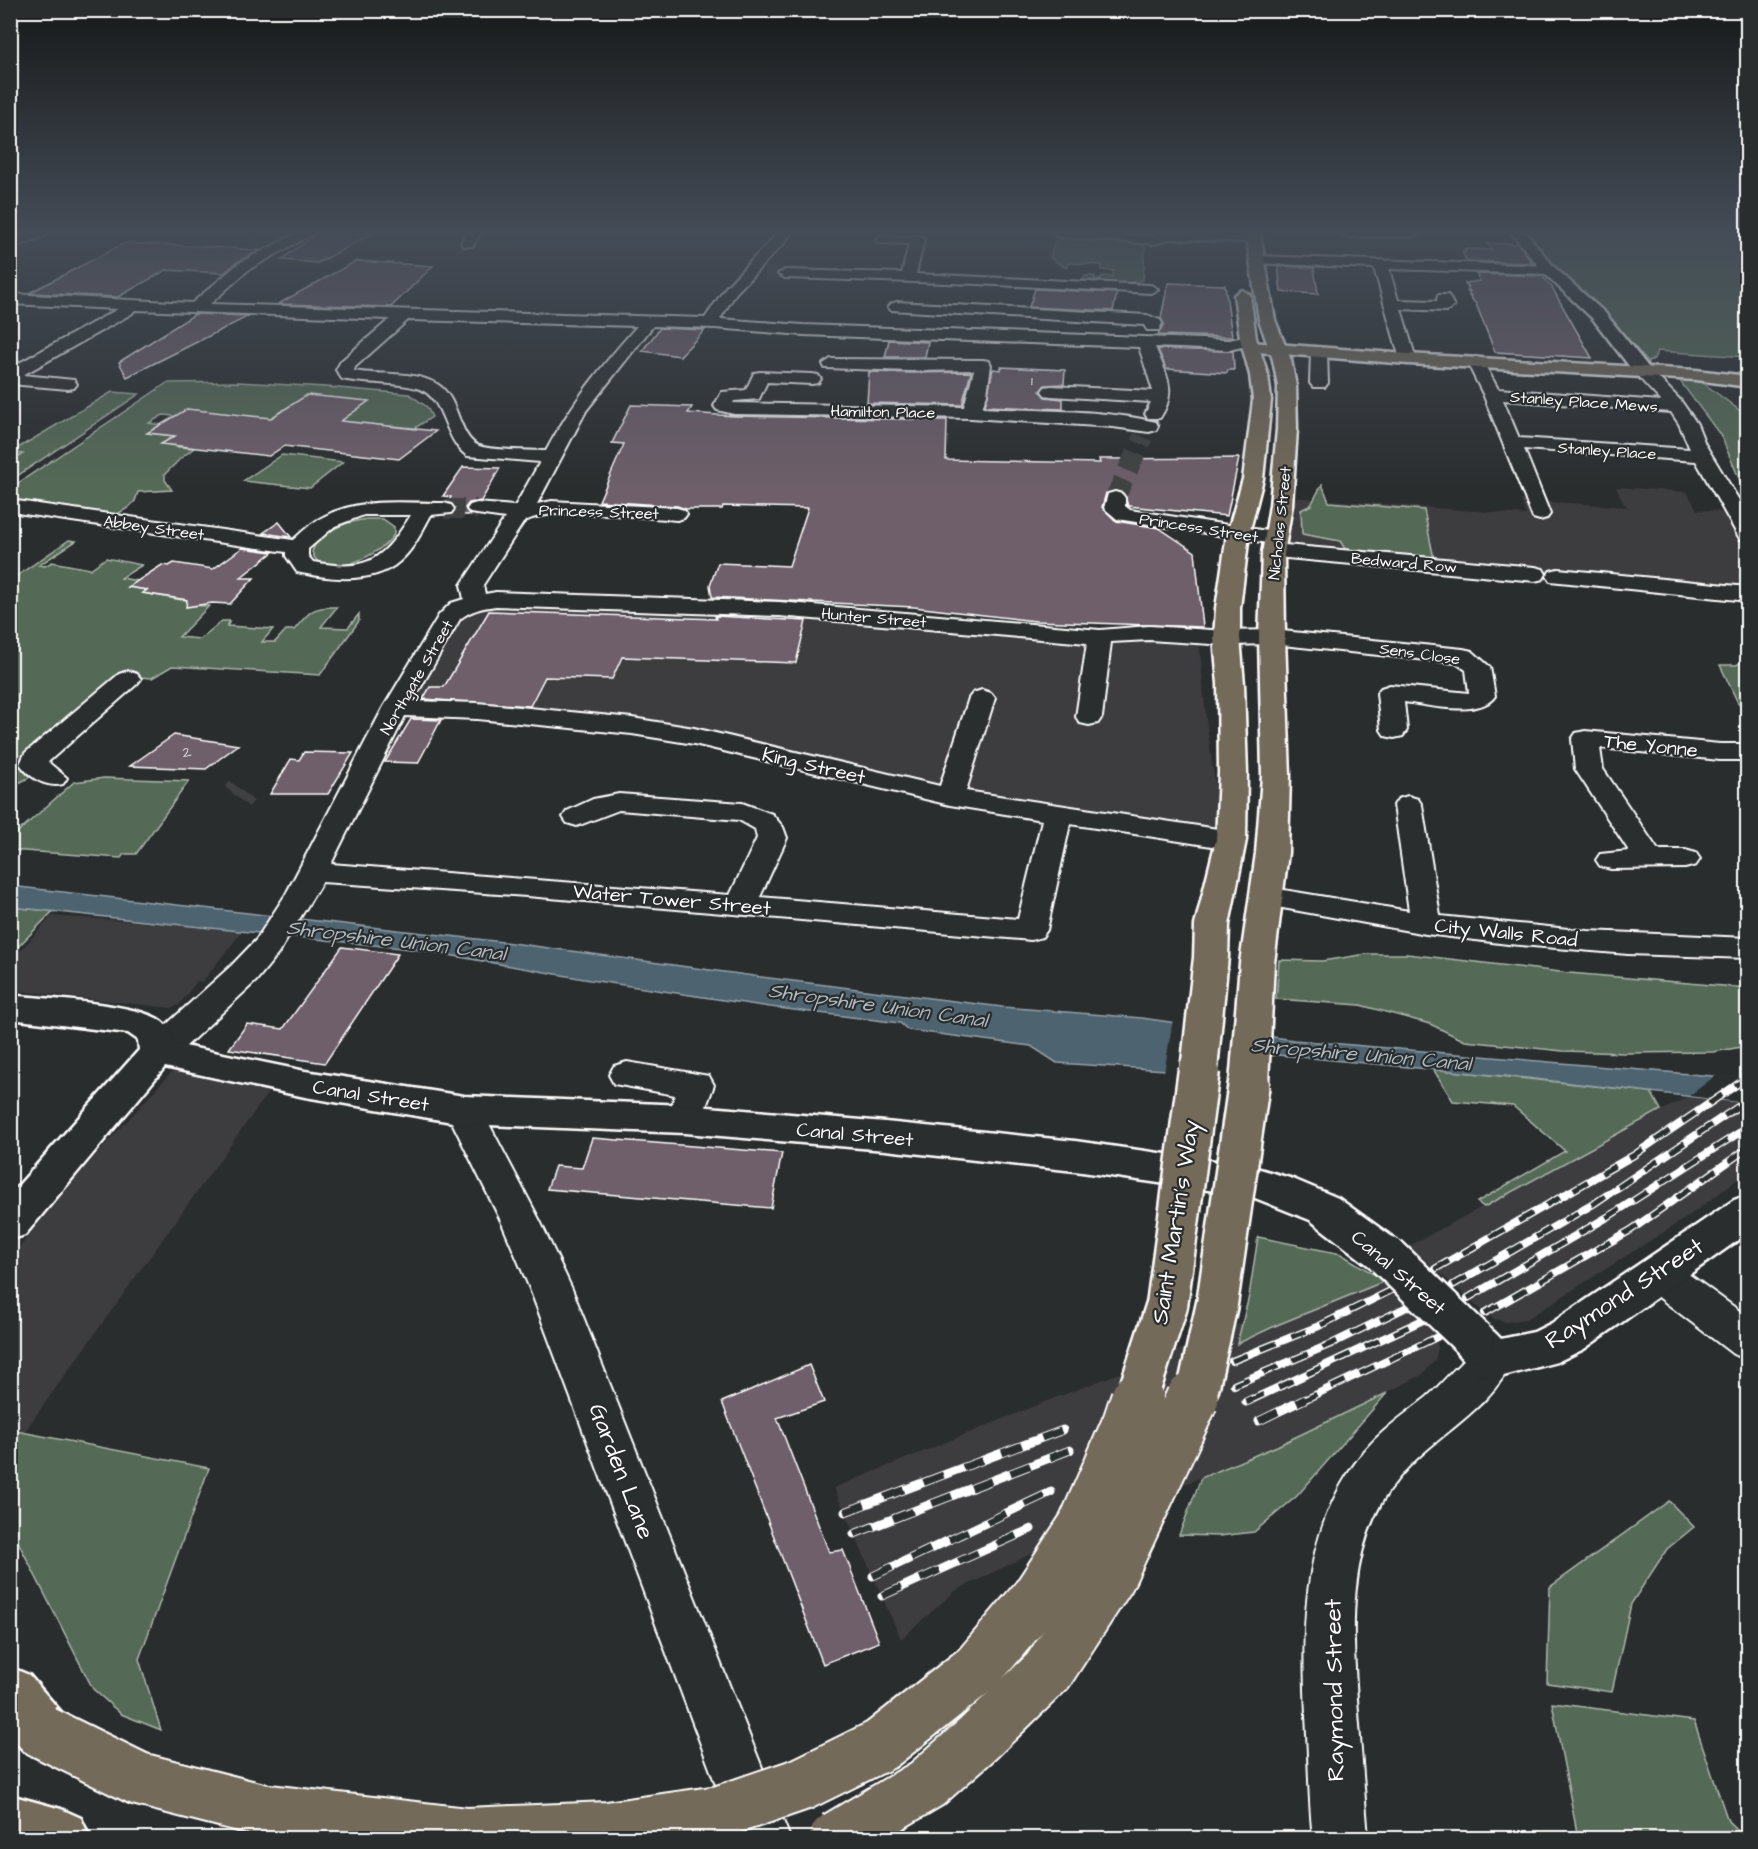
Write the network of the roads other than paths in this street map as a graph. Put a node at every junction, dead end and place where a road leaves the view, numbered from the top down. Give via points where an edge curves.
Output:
1 (111, 319) edge
2 (399, 319) edge
3 (580, 319) edge
4 (712, 319) edge
5 (1149, 319) edge
6 (1246, 319) edge
7 (1267, 319) edge
8 (1396, 319) edge
9 (1452, 319) edge
10 (1602, 319) edge
11 (650, 321) junction
12 (701, 322) junction
13 (1454, 324) dead end
14 (840, 331) junction
15 (986, 335) junction
16 (1148, 342) junction
17 (1250, 344) junction
18 (1319, 352) junction
19 (1280, 355) junction
20 (832, 358) junction
21 (1408, 359) junction
22 (1475, 362) junction
23 (984, 366) junction
24 (1642, 371) junction
25 (10, 375) edge
26 (10, 379) edge
27 (812, 379) junction
28 (1748, 382) edge
29 (1319, 383) dead end
30 (68, 384) dead end
31 (1051, 391) dead end
32 (1492, 394) junction
33 (1162, 397) junction
34 (1676, 407) junction
35 (800, 409) junction
36 (971, 413) junction
37 (1512, 443) junction
38 (1702, 456) junction
39 (553, 457) junction
40 (1120, 506) dead end
41 (10, 507) edge
42 (477, 509) tunnel mouth
43 (522, 513) junction
44 (677, 514) dead end
45 (1540, 514) dead end
46 (1238, 534) junction
47 (1748, 534) edge
48 (1274, 544) junction
49 (297, 547) junction
50 (1535, 574) dead end
51 (1558, 576) dead end
52 (1748, 594) edge
53 (476, 602) junction
54 (1090, 635) junction
55 (1272, 637) junction
56 (1227, 638) junction
57 (128, 679) dead end
58 (982, 698) dead end
59 (396, 708) junction
60 (1089, 717) dead end
61 (1394, 730) dead end
62 (1748, 752) edge
63 (53, 778) dead end
64 (950, 797) junction
65 (1408, 805) dead end
66 (1058, 813) junction
67 (577, 817) dead end
68 (1231, 840) junction
69 (1272, 853) joint
70 (1649, 859) junction
71 (1685, 859) dead end
72 (1611, 860) dead end
73 (307, 883) junction
74 (1266, 896) junction
75 (741, 905) junction
76 (1426, 924) junction
77 (1748, 948) edge
78 (1234, 960) junction
79 (212, 1002) junction
80 (10, 1007) edge
81 (135, 1022) junction
82 (157, 1053) junction
83 (627, 1075) dead end
84 (464, 1110) junction
85 (685, 1119) junction
86 (1748, 1211) edge
87 (10, 1224) edge
88 (1658, 1274) junction
89 (1748, 1341) edge
90 (1483, 1350) junction
91 (27, 1713) edge
92 (10, 1824) edge
93 (61, 1839) edge
94 (763, 1839) edge
95 (837, 1839) edge
96 (1340, 1839) edge

1 - 25 street
2 - 39 street via 347,365 348,375 431,388 446,406 466,448 474,452
3 - 11 street
4 - 12 street
5 - 16 street
6 - 17 main road, Nicholas Street
7 - 19 main road, Nicholas Street
8 - 21 street
9 - 13 street
10 - 24 street
11 - 12 street
11 - 39 street via 593,388
12 - 14 street
14 - 15 street
14 - 20 street
15 - 16 street
15 - 23 street
16 - 17 street
16 - 33 street
17 - 19 main road
17 - 46 main road, Nicholas Street via 1262,400 1253,479
18 - 19 main road
18 - 21 main road
18 - 29 street
19 - 48 main road, Nicholas Street via 1287,386 1287,429
20 - 23 street
20 - 27 street via 816,368
21 - 22 main road
22 - 24 main road
22 - 32 street
23 - 36 street
24 - 28 main road
24 - 34 street
26 - 30 street
27 - 35 street
27 - 35 street, Hamilton Place via 760,377 753,395 728,396 723,406
31 - 33 street
32 - 34 street, Stanley Place Mews
32 - 37 street
33 - 36 street, Hamilton Place via 1146,431 1113,421
34 - 38 street via 1694,432
35 - 36 street, Hamilton Place
37 - 38 street, Stanley Place
37 - 45 street
38 - 47 street
39 - 43 street
40 - 46 street, Princess Street
41 - 49 street, Abbey Street
42 - 43 street, Princess Street
43 - 44 street, Princess Street via 552,507
43 - 53 street via 472,585
46 - 48 street, Princess Street
46 - 56 main road, Nicholas Street
48 - 50 street, Bedward Row
48 - 55 main road, Nicholas Street
49 - 49 street via 297,556 305,567 352,571 374,566 389,561 435,509 364,509 345,514 328,522
51 - 52 street
53 - 54 street, Hunter Street via 496,599 779,609
53 - 59 street, Northgate Street via 451,615
54 - 56 street, Hunter Street via 1149,633
54 - 60 street
55 - 56 street, Hunter Street
55 - 61 street, Sens Close via 1463,656 1478,667 1482,696 1476,700 1390,693
55 - 69 main road, Nicholas Street via 1276,776
56 - 68 main road, Nicholas Street via 1232,684
57 - 63 street via 35,759 34,764
58 - 64 street
59 - 64 street, King Street via 477,711 632,726 694,736
59 - 73 street, Northgate Street
62 - 70 street, The Yonne via 1585,739 1589,769
64 - 66 street, King Street
65 - 76 street
66 - 68 street, King Street
66 - 75 street, Water Tower Street via 1031,930
67 - 75 street via 603,805 612,796 759,817 767,823 772,838
68 - 78 main road, Saint Martin's Way via 1212,925
69 - 74 main road, Saint Martin's Way
70 - 71 street
70 - 72 street
73 - 75 street, Water Tower Street
73 - 79 street, Northgate Street via 267,947
74 - 76 street, City Walls Road
74 - 78 main road, Saint Martin's Way
76 - 77 street, City Walls Road via 1564,939
78 - 91 main road, Saint Martin's Way, bridge via 1199,1070 1167,1305 1129,1423 1084,1527 1038,1597 978,1668 881,1745 802,1784 720,1812 608,1828 467,1834 261,1810 139,1779
78 - 95 main road, Saint Martin's Way, bridge via 1249,1083 1217,1304 1199,1385 1109,1577 1048,1671 927,1784
79 - 81 street via 162,1022
79 - 82 street, Northgate Street
80 - 81 street
81 - 82 street via 157,1039
82 - 84 street, Canal Street via 305,1084
82 - 87 street
83 - 85 street via 696,1085
84 - 85 street, Canal Street
84 - 94 street, Garden Lane via 550,1287
85 - 90 street, Canal Street, bridge via 1075,1156 1250,1181 1324,1209 1388,1256
86 - 88 street, Raymond Street
88 - 89 street
88 - 90 street, Raymond Street via 1568,1336 1541,1349
90 - 96 street, Raymond Street via 1461,1394 1375,1472 1350,1513 1338,1548 1328,1639
92 - 93 main road

